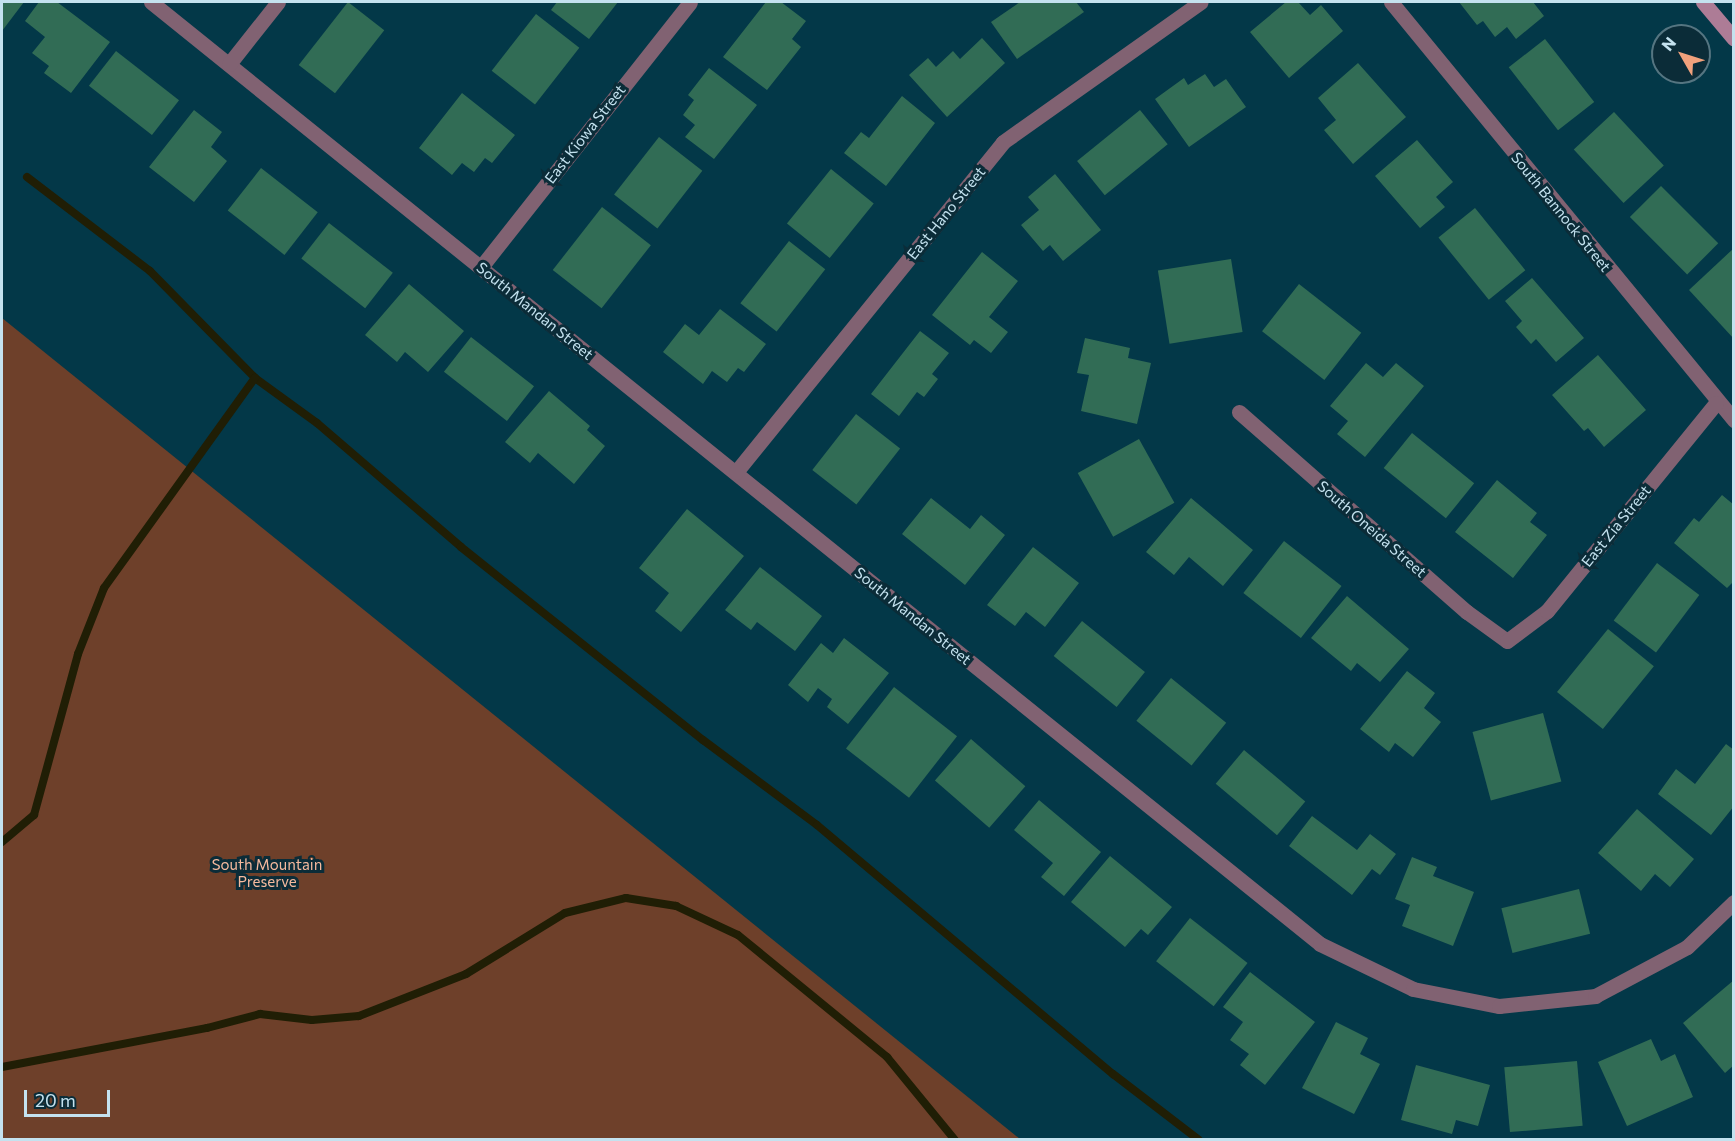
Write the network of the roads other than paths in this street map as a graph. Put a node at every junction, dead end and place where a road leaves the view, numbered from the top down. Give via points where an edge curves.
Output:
1 (152, 2) edge
2 (278, 2) edge
3 (690, 2) edge
4 (1201, 2) edge
5 (1391, 2) edge
6 (1703, 2) edge
7 (1734, 39) edge
8 (229, 64) junction
9 (481, 267) junction
10 (1716, 403) junction
11 (1239, 412) dead end
12 (1734, 420) edge
13 (736, 472) junction
14 (1507, 641) joint
15 (1734, 902) edge

1 - 8 street, South Mandan Street
2 - 8 street
3 - 9 street, East Kiowa Street
4 - 13 street, East Hano Street via 1003,142
5 - 10 street, South Bannock Street
6 - 7 main road
8 - 9 street, South Mandan Street
9 - 13 street, South Mandan Street
10 - 12 street, South Bannock Street
10 - 14 street, East Zia Street via 1547,611
11 - 14 street, South Oneida Street via 1467,612
13 - 15 street, South Mandan Street via 1320,944 1413,989 1499,1006 1595,996 1687,947

